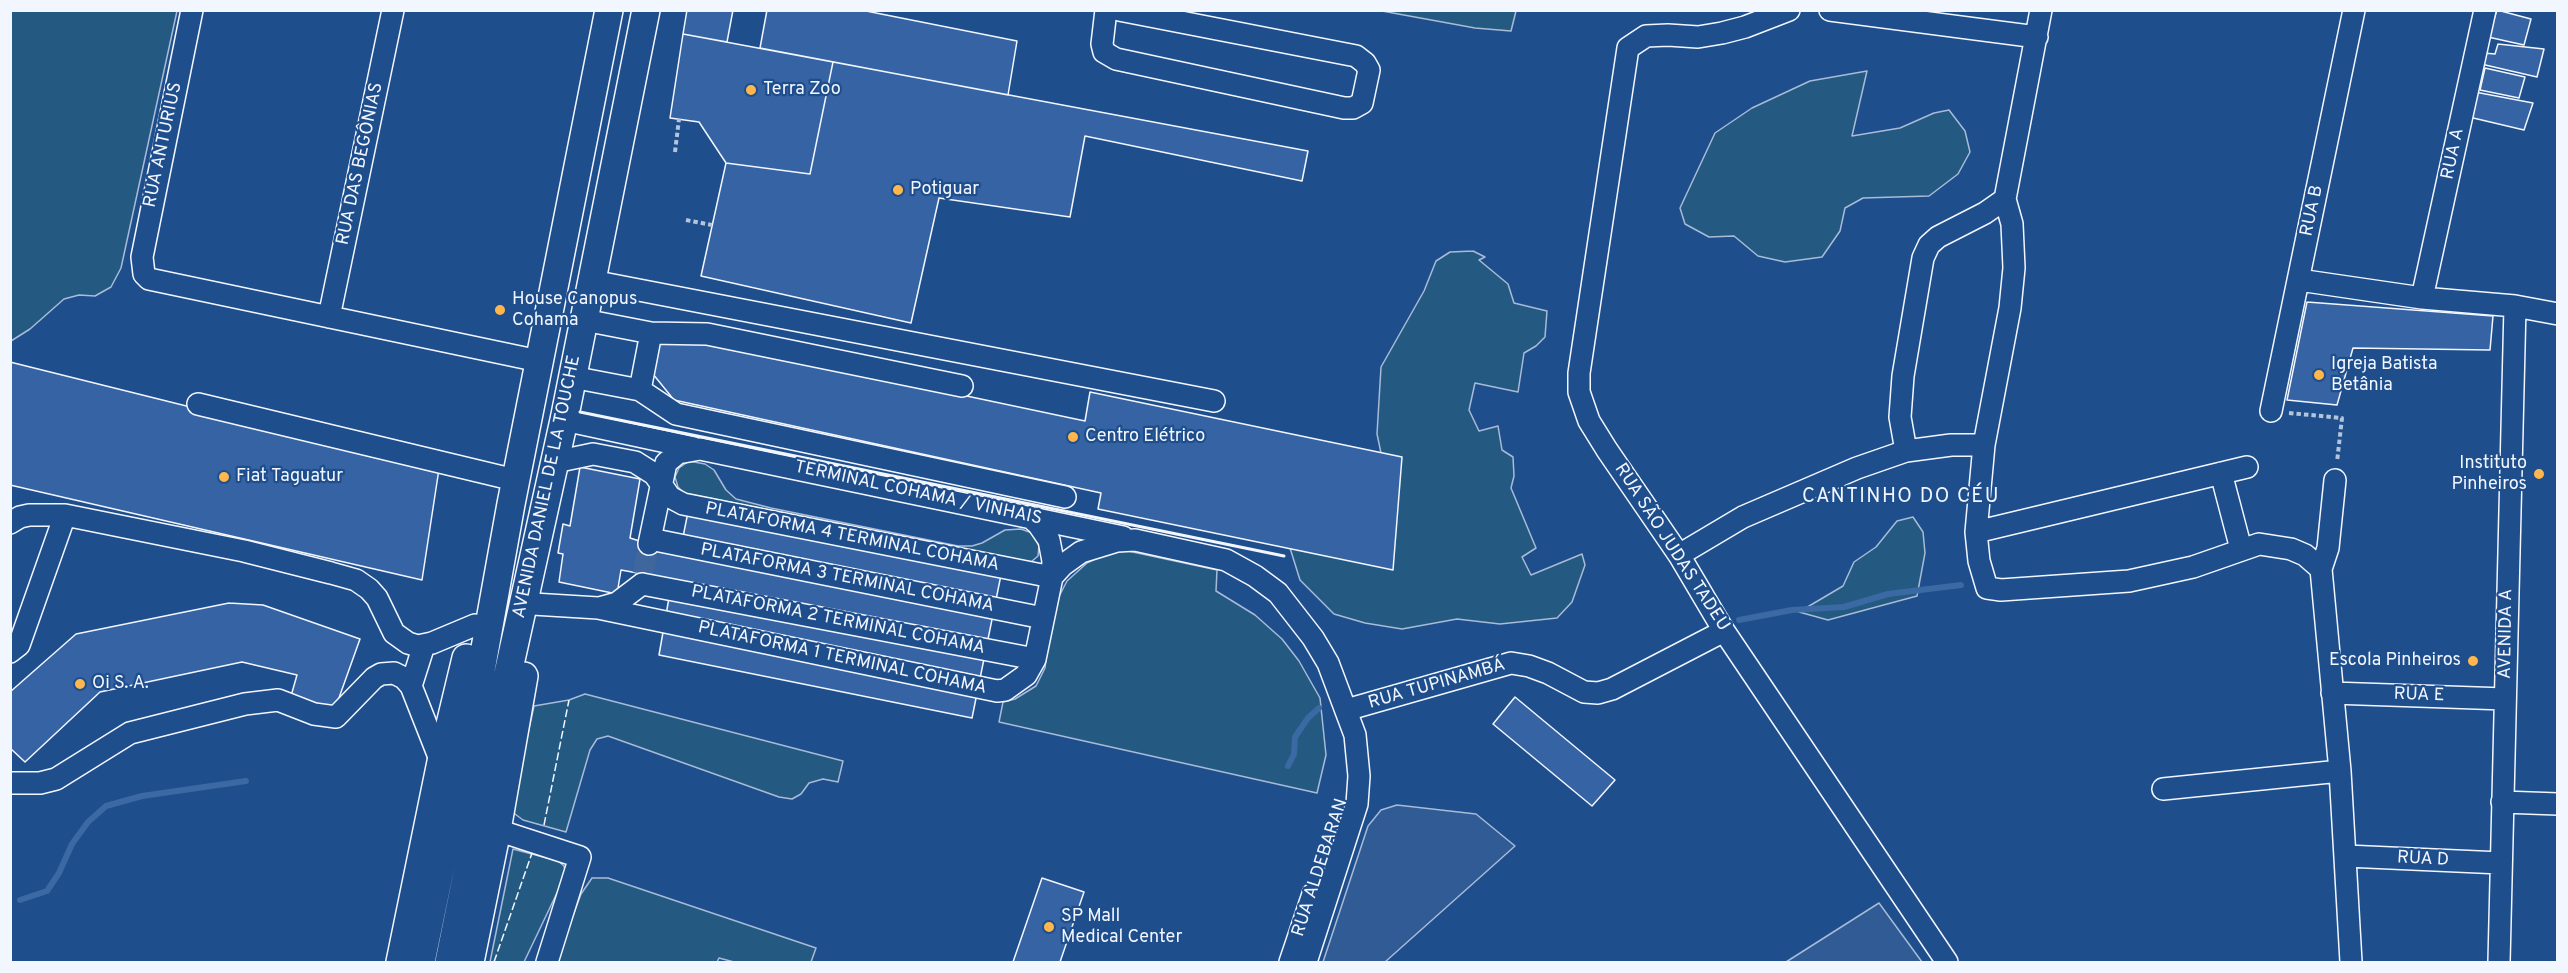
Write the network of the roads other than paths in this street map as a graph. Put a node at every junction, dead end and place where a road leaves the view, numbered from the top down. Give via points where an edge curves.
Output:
1 (192, 10) edge
2 (393, 10) edge
3 (609, 10) edge
4 (646, 10) edge
5 (1106, 10) edge
6 (1119, 10) edge
7 (1788, 10) edge
8 (1830, 10) edge
9 (2041, 10) edge
10 (2354, 10) edge
11 (2485, 10) edge
12 (2037, 37) junction
13 (2005, 199) junction
14 (2299, 280) junction
15 (592, 281) junction
16 (2422, 298) junction
17 (2515, 306) junction
18 (2558, 314) edge
19 (329, 317) junction
20 (584, 320) junction
21 (651, 333) junction
22 (539, 361) junction
23 (572, 377) junction
24 (962, 386) dead end
25 (640, 390) junction
26 (1214, 401) dead end
27 (198, 404) dead end
28 (2271, 411) road end
29 (564, 420) junction
30 (1984, 445) junction
31 (700, 449) junction
32 (1906, 451) junction
33 (555, 462) junction
34 (2247, 467) dead end
35 (2221, 473) junction
36 (2335, 480) road end
37 (661, 482) junction
38 (513, 492) junction
39 (1065, 497) dead end
40 (65, 515) junction
41 (1030, 517) junction
42 (10, 523) edge
43 (1976, 532) junction
44 (539, 534) junction
45 (1135, 540) junction
46 (650, 542) joint
47 (2241, 549) junction
48 (1679, 555) junction
49 (2321, 569) junction
50 (1052, 577) junction
51 (642, 579) junction
52 (533, 604) junction
53 (598, 608) junction
54 (635, 616) junction
55 (1043, 618) junction
56 (475, 625) junction
57 (1724, 630) junction
58 (424, 645) junction
59 (10, 652) edge
60 (1035, 659) junction
61 (411, 686) junction
62 (2332, 693) junction
63 (2505, 699) junction
64 (1346, 710) junction
65 (441, 762) junction
66 (2340, 771) junction
67 (10, 783) edge
68 (2163, 789) dead end
69 (2502, 802) junction
70 (2558, 804) edge
71 (497, 830) junction
72 (2346, 856) junction
73 (2501, 863) junction
74 (400, 963) edge
75 (421, 963) edge
76 (449, 963) edge
77 (470, 963) edge
78 (547, 963) edge
79 (1290, 963) edge
80 (1306, 963) edge
81 (1947, 963) edge
82 (2351, 963) edge
83 (2499, 963) edge

1 - 19 street, RUA ANTURIUS via 142,257 144,274 149,279
2 - 19 street, RUA DAS BEGÔNIAS
3 - 22 main road, AVENIDA DANIEL DE LA TOUCHE
4 - 15 main road, AVENIDA DANIEL DE LA TOUCHE
5 - 6 street via 1102,44 1104,52 1116,60 1344,108 1362,103 1369,70 1356,56
7 - 48 street, RUA SÃO JUDAS TADEU via 1722,33 1698,37 1646,36 1628,48 1579,392 1595,431
8 - 12 street
9 - 12 street
10 - 14 street, RUA B
11 - 16 street, RUA A
12 - 13 street
13 - 30 street via 2012,224 2014,268
13 - 32 street via 1938,237 1923,258 1903,376 1900,417
14 - 16 street
14 - 28 street, RUA B
15 - 20 main road, AVENIDA DANIEL DE LA TOUCHE
15 - 26 street
16 - 17 street
17 - 18 street
17 - 63 street, AVENIDA A
19 - 22 street
20 - 21 street
20 - 23 main road, AVENIDA DANIEL DE LA TOUCHE
21 - 24 street via 707,334
21 - 25 street
22 - 38 main road, AVENIDA DANIEL DE LA TOUCHE
23 - 25 street
23 - 29 main road, AVENIDA DANIEL DE LA TOUCHE
25 - 39 street via 676,414
27 - 38 street
29 - 31 street, TERMINAL COHAMA / VINHAIS
29 - 33 main road, AVENIDA DANIEL DE LA TOUCHE
30 - 32 street
30 - 43 street
31 - 37 street, TERMINAL COHAMA / VINHAIS via 671,457 664,466
31 - 41 street, TERMINAL COHAMA / VINHAIS
32 - 48 street via 1783,498
33 - 37 street via 593,454 634,462
33 - 44 main road, AVENIDA DANIEL DE LA TOUCHE
34 - 35 street
35 - 43 street
35 - 47 street
36 - 49 street via 2328,548
37 - 46 street, TERMINAL COHAMA / VINHAIS
37 - 50 street, PLATAFORMA 4 TERMINAL COHAMA via 670,497 683,504
38 - 56 main road
38 - 75 main road, AVENIDA DANIEL DE LA TOUCHE via 478,687
40 - 42 street via 29,514
40 - 58 street via 244,551 356,580 377,597 394,633 408,643
40 - 59 street via 19,645
41 - 45 street, TERMINAL COHAMA / VINHAIS
41 - 50 street via 1049,540
43 - 47 street via 1984,579 1987,588 1993,590 2129,581 2193,567
44 - 52 main road
44 - 76 main road, AVENIDA DANIEL DE LA TOUCHE
45 - 50 street via 1105,543 1087,550
45 - 64 street, TERMINAL COHAMA / VINHAIS via 1226,560 1278,593 1328,663
46 - 55 street, PLATAFORMA 3 TERMINAL COHAMA
47 - 49 street via 2276,545 2306,555
48 - 57 street, RUA SÃO JUDAS TADEU
49 - 62 street
50 - 55 street
51 - 53 street via 617,603
51 - 54 street
51 - 60 street, PLATAFORMA 2 TERMINAL COHAMA
52 - 53 street
52 - 71 main road via 519,714
53 - 54 street, PLATAFORMA 1 TERMINAL COHAMA
54 - 60 street, PLATAFORMA 1 TERMINAL COHAMA via 997,691 1020,682
55 - 60 street
56 - 58 street
56 - 65 main road
57 - 64 street, RUA TUPINAMBÁ via 1598,693 1584,692 1548,673 1511,663
57 - 81 street, RUA SÃO JUDAS TADEU
58 - 61 street
61 - 65 street
61 - 67 street via 394,673 381,674 366,684 336,717 321,716 278,700 150,726 115,741 56,779
62 - 63 street, RUA E
62 - 66 street
63 - 69 street, AVENIDA A
64 - 79 street, RUA ALDEBARAN via 1349,764 1343,802
64 - 80 street, RUA ALDEBARAN via 1358,752 1357,804
65 - 74 main road
66 - 68 street
66 - 72 street
69 - 70 street
69 - 73 street, AVENIDA A
71 - 77 main road
71 - 78 street via 580,857
72 - 73 street, RUA D
72 - 82 street
73 - 83 street, AVENIDA A

